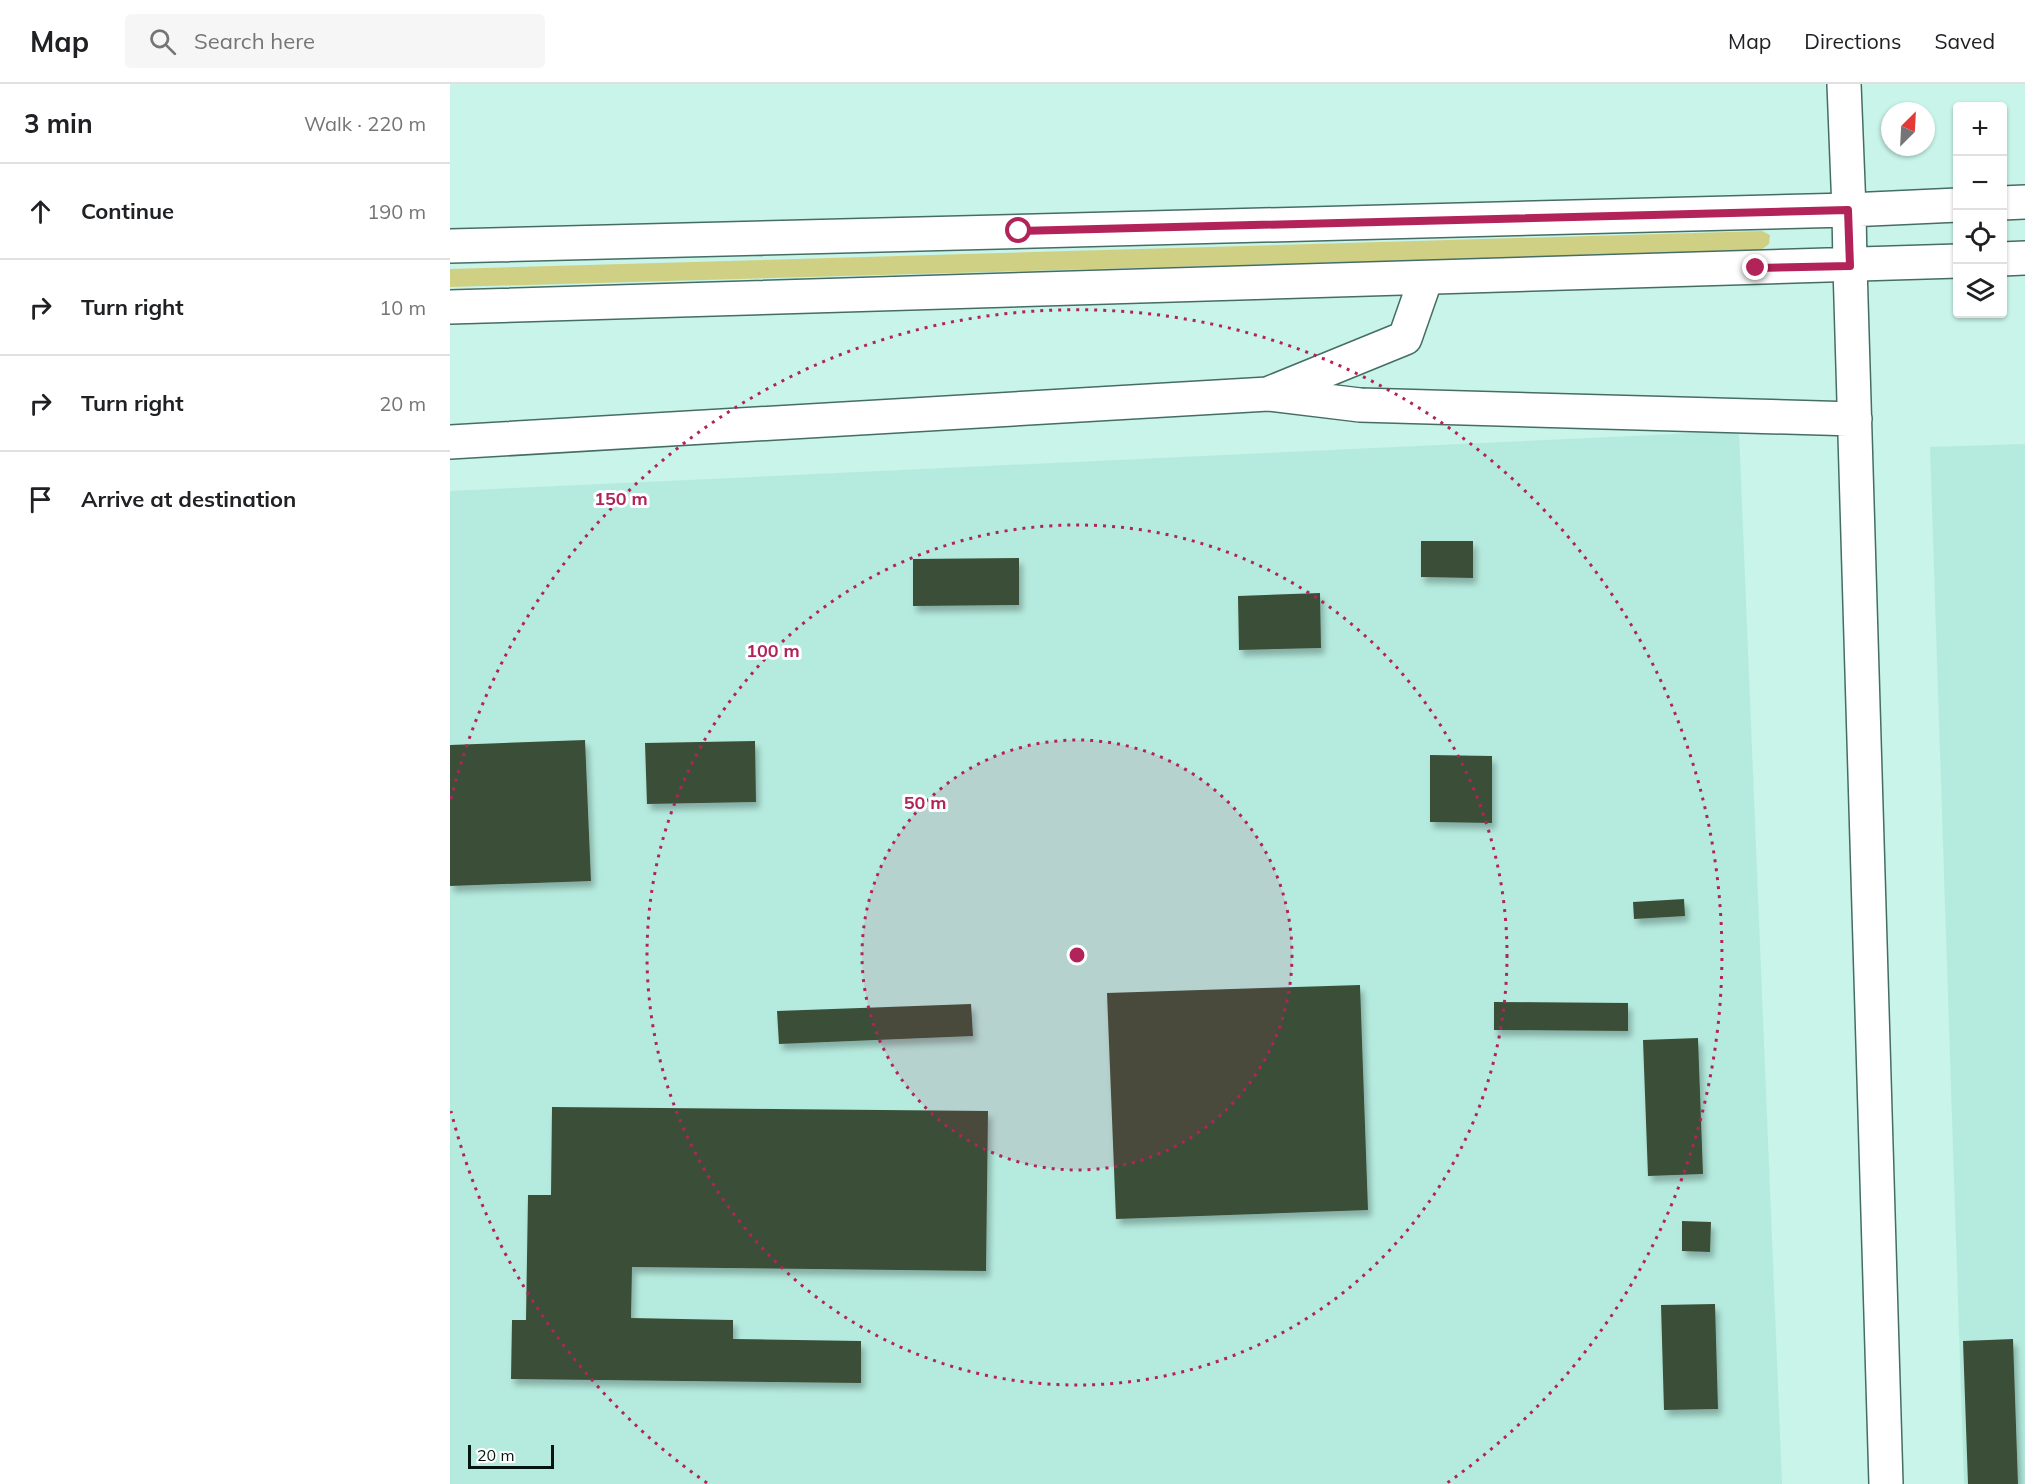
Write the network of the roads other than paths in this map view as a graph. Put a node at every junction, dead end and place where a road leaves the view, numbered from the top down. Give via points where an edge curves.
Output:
1 (1844, 84) edge
2 (2025, 202) edge
3 (2007, 203) edge
4 (1953, 205) edge
5 (1848, 210) junction
6 (450, 246) edge
7 (2025, 258) edge
8 (2007, 259) edge
9 (1953, 261) edge
10 (1850, 266) junction
11 (1426, 278) junction
12 (450, 307) edge
13 (1268, 394) junction
14 (1855, 419) junction
15 (450, 442) edge
16 (1886, 1484) edge

1 - 5 main road
2 - 3 main road
4 - 5 main road
5 - 6 main road
5 - 10 main road
7 - 8 main road
9 - 10 main road
10 - 11 main road
10 - 14 main road
11 - 12 main road
11 - 13 main road via 1405,338
13 - 14 main road via 1360,405
13 - 15 main road
14 - 16 main road

